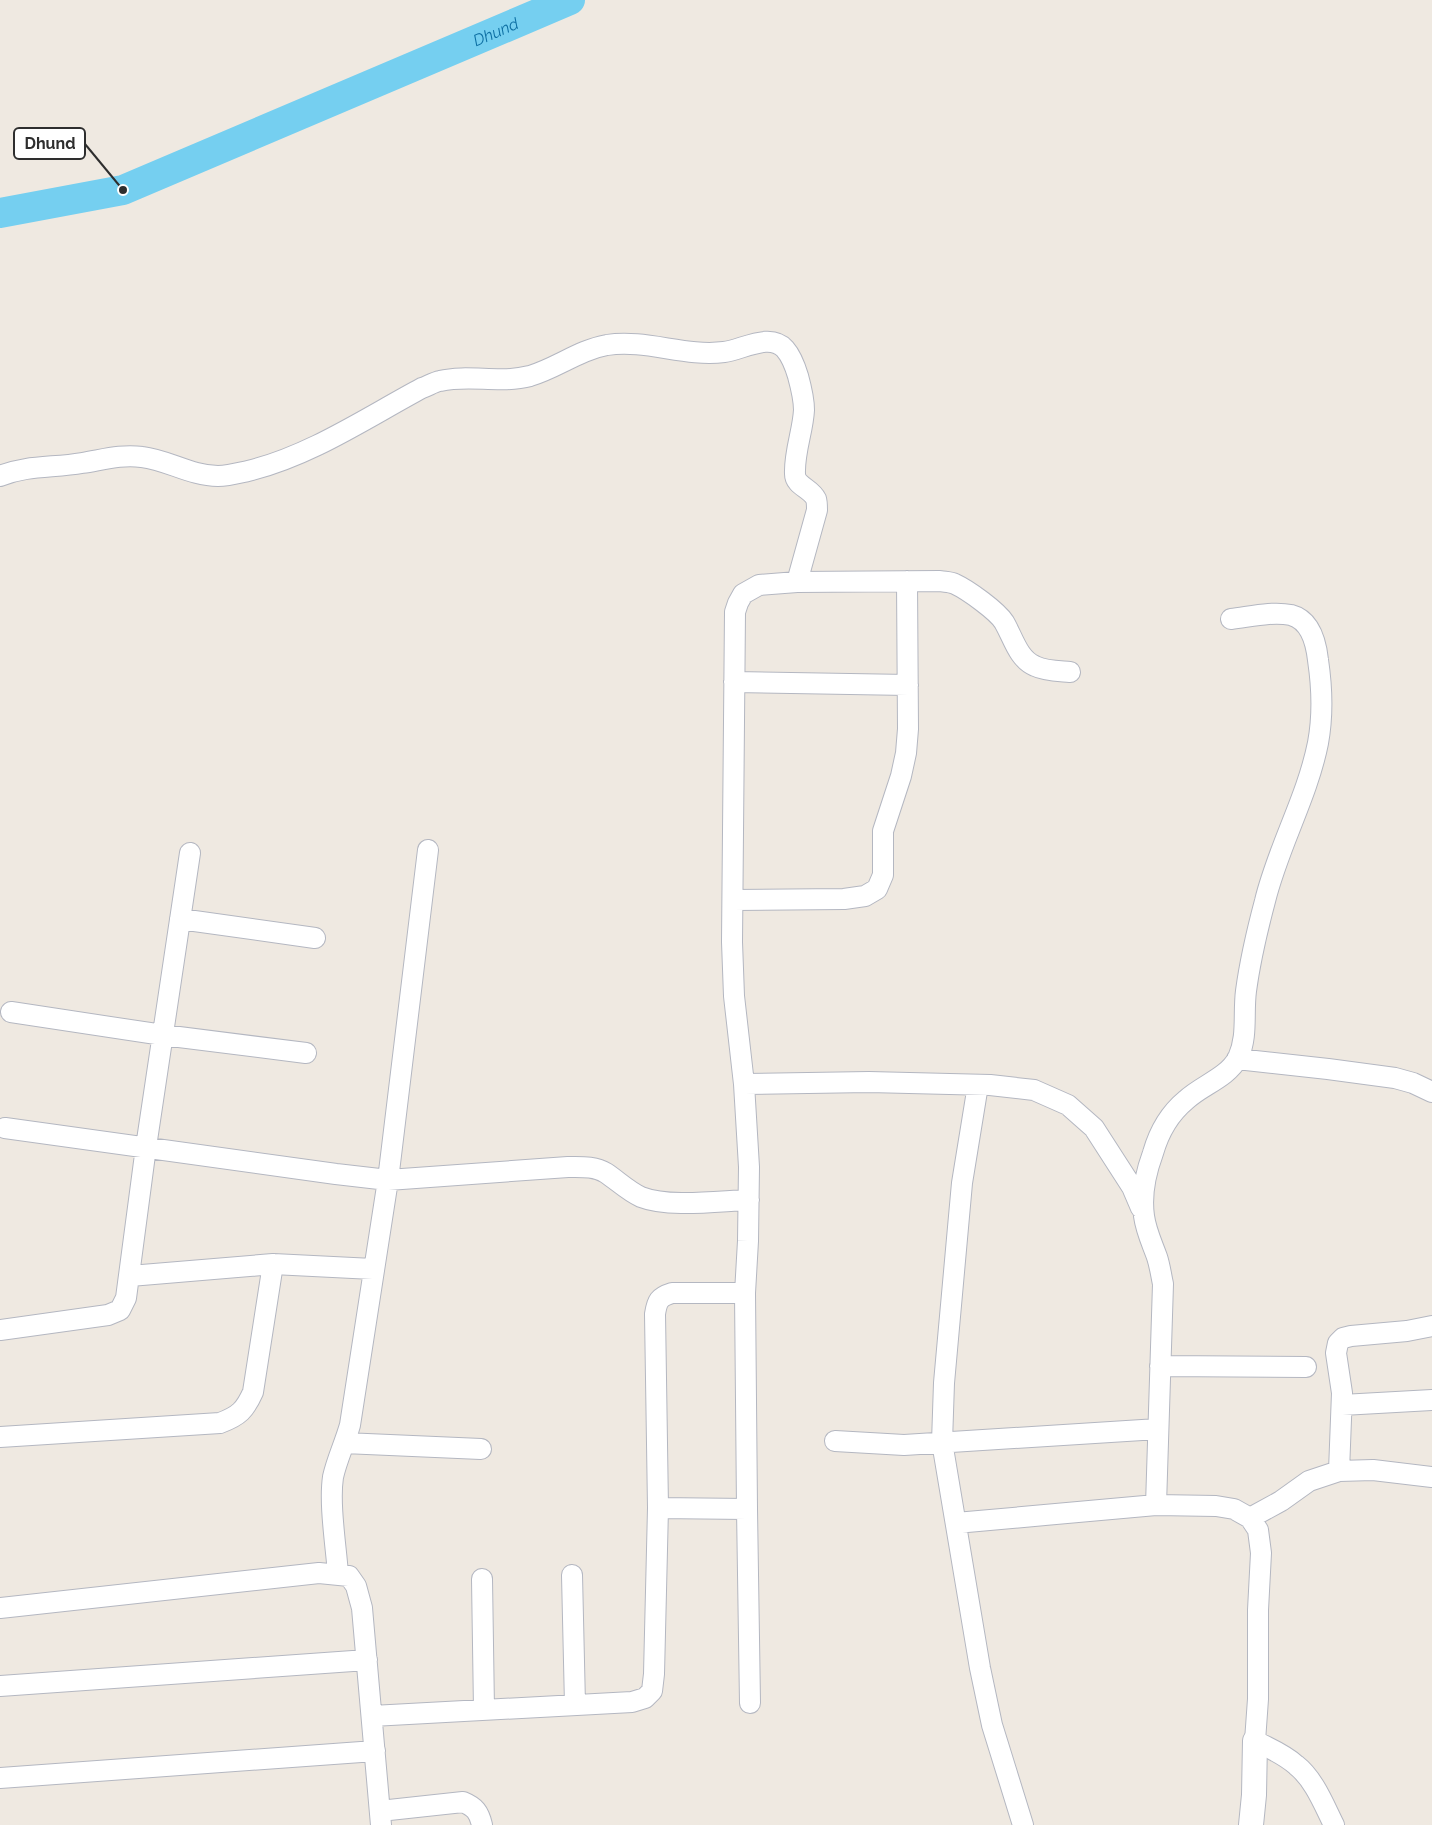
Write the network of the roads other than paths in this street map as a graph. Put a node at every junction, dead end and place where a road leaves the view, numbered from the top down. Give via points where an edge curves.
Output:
1 (0, 476) edge
2 (907, 581) junction
3 (797, 582) junction
4 (1231, 618) dead end
5 (1070, 672) dead end
6 (734, 682) junction
7 (908, 685) junction
8 (428, 850) dead end
9 (190, 853) dead end
10 (733, 900) junction
11 (180, 919) junction
12 (315, 938) dead end
13 (11, 1012) dead end
14 (163, 1035) junction
15 (306, 1053) dead end
16 (1237, 1059) junction
17 (744, 1084) junction
18 (978, 1085) junction
19 (1432, 1092) edge
20 (5, 1128) dead end
21 (146, 1148) junction
22 (388, 1180) junction
23 (749, 1200) junction
24 (1144, 1215) junction
25 (273, 1264) junction
26 (374, 1269) junction
27 (130, 1276) junction
28 (745, 1293) junction
29 (1432, 1326) edge
30 (0, 1330) edge
31 (1160, 1366) junction
32 (1306, 1367) dead end
33 (1432, 1400) edge
34 (1342, 1405) junction
35 (1158, 1429) junction
36 (0, 1437) edge
37 (835, 1441) dead end
38 (942, 1442) junction
39 (344, 1444) junction
40 (481, 1449) dead end
41 (1339, 1471) junction
42 (1432, 1477) edge
43 (1156, 1505) junction
44 (658, 1508) junction
45 (747, 1509) junction
46 (1250, 1518) junction
47 (956, 1523) junction
48 (338, 1574) junction
49 (572, 1575) dead end
50 (482, 1580) dead end
51 (0, 1608) edge
52 (367, 1660) junction
53 (0, 1686) edge
54 (750, 1703) dead end
55 (575, 1705) junction
56 (484, 1710) junction
57 (372, 1716) junction
58 (1255, 1741) junction
59 (375, 1750) junction
60 (0, 1778) edge
61 (380, 1818) edge
62 (482, 1825) edge
63 (1023, 1825) edge
64 (1252, 1825) edge
65 (1334, 1825) edge

1 - 3 street via 29,467 126,456 144,457 202,474 235,474 297,455 439,381 531,376 592,348 608,345 724,352 762,342 774,343 784,348 793,361 801,388 804,409 795,476 816,499 817,510
2 - 3 street
2 - 5 street via 955,584 995,610 1026,660 1044,669
2 - 7 street
3 - 6 street via 759,585 744,594 738,603 735,612
4 - 16 street via 1277,614 1303,622 1317,649 1322,690 1318,742 1301,802 1268,886 1252,952 1245,994 1245,1037
6 - 7 street
6 - 10 street
7 - 10 street via 906,753 883,831 883,875 878,889 865,896 844,900
8 - 22 street
9 - 11 street
10 - 17 street via 734,996
11 - 12 street
11 - 14 street
13 - 14 street
14 - 15 street
14 - 21 street
16 - 19 street via 1395,1078
16 - 24 street via 1218,1080 1186,1099 1163,1125 1144,1185
17 - 18 street via 869,1082
17 - 23 street
18 - 24 street via 1034,1090 1068,1105 1094,1128 1132,1187
18 - 38 street via 962,1182 944,1374
20 - 21 street
21 - 22 street
21 - 27 street
22 - 23 street via 590,1167 605,1172 641,1197 656,1201
22 - 26 street
23 - 28 street
24 - 31 street via 1163,1284
25 - 26 street
25 - 27 street
25 - 36 street via 253,1392 247,1407 233,1418 220,1423
26 - 39 street via 350,1425
27 - 30 street via 120,1310 108,1315
28 - 44 street via 672,1293 662,1296 657,1302
28 - 45 street
29 - 34 street via 1343,1338 1338,1343 1336,1354
31 - 32 street
31 - 35 street
33 - 34 street
34 - 41 street
35 - 38 street
35 - 43 street
37 - 38 street
38 - 47 street
39 - 40 street
39 - 48 street via 337,1461 332,1494
41 - 42 street via 1373,1470
41 - 46 street via 1308,1481
43 - 46 street via 1216,1506 1234,1509
43 - 47 street
44 - 45 street
44 - 55 street via 652,1691 645,1698 632,1702
45 - 54 street
46 - 58 street via 1258,1530 1260,1553
47 - 63 street via 992,1725
48 - 51 street via 319,1573
48 - 52 street via 349,1576 356,1586 362,1608
49 - 55 street
50 - 56 street
52 - 53 street
52 - 57 street
55 - 56 street
56 - 57 street
57 - 59 street
58 - 64 street
58 - 65 street via 1297,1765
59 - 60 street
59 - 61 street
61 - 62 street via 463,1802 474,1806

